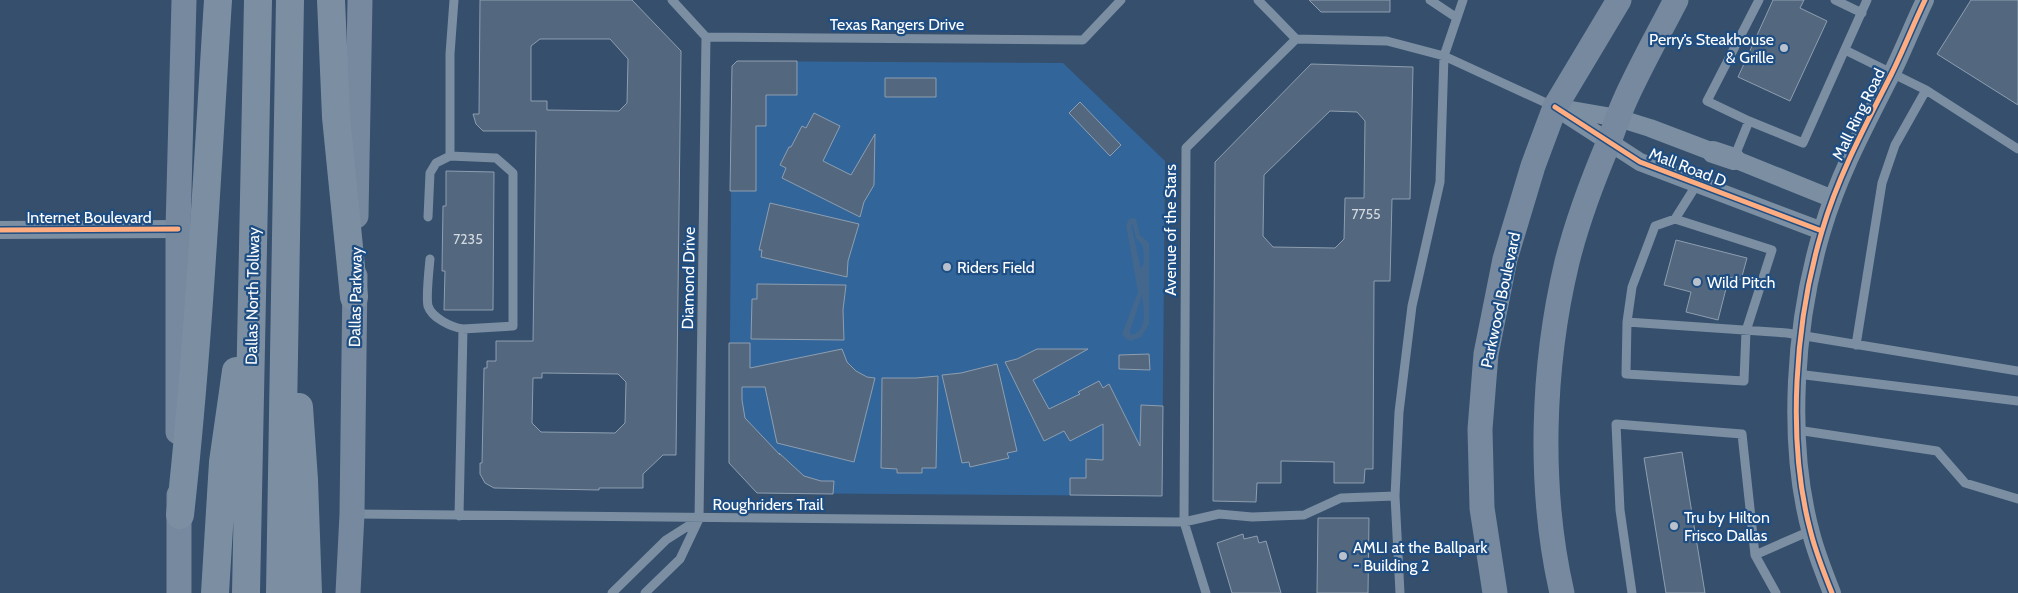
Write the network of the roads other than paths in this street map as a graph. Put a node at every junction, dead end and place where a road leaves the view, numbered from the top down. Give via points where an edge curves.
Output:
1 (184, 0) edge
2 (218, 0) edge
3 (258, 0) edge
4 (290, 0) edge
5 (331, 0) edge
6 (360, 0) edge
7 (454, 0) edge
8 (672, 0) edge
9 (1121, 0) edge
10 (1258, 0) edge
11 (1430, 0) edge
12 (1464, 0) edge
13 (1619, 0) edge
14 (1676, 0) edge
15 (1759, 0) edge
16 (1835, 0) edge
17 (1868, 0) edge
18 (1925, 0) edge
19 (1862, 13) junction
20 (1457, 18) junction
21 (706, 37) junction
22 (1296, 39) junction
23 (1846, 50) junction
24 (1444, 56) junction
25 (1892, 73) junction
26 (1926, 90) junction
27 (1555, 107) junction
28 (1749, 122) junction
29 (1613, 130) junction
30 (2018, 149) edge
31 (450, 156) junction
32 (1724, 156) junction
33 (1697, 184) junction
34 (1833, 199) junction
35 (428, 217) dead end
36 (1675, 219) junction
37 (178, 229) junction
38 (0, 230) edge
39 (1822, 231) junction
40 (287, 254) junction
41 (252, 255) junction
42 (430, 259) dead end
43 (354, 297) junction
44 (1627, 322) junction
45 (462, 330) junction
46 (1746, 331) junction
47 (1800, 335) junction
48 (1856, 345) junction
49 (2018, 371) edge
50 (1797, 374) junction
51 (2018, 401) edge
52 (1797, 430) junction
53 (1396, 496) junction
54 (2018, 499) edge
55 (352, 514) junction
56 (180, 515) junction
57 (459, 516) junction
58 (699, 519) junction
59 (1184, 522) junction
60 (1810, 531) junction
61 (1755, 555) junction
62 (1774, 592) edge
63 (179, 593) edge
64 (215, 593) edge
65 (246, 593) edge
66 (280, 593) edge
67 (308, 593) edge
68 (348, 593) edge
69 (612, 593) edge
70 (645, 593) edge
71 (1206, 593) edge
72 (1400, 593) edge
73 (1496, 593) edge
74 (1562, 593) edge
75 (1632, 593) edge
76 (1832, 593) edge

1 - 37 main road
2 - 56 highway via 201,290
3 - 41 highway, Dallas North Tollway
4 - 40 highway, Dallas North Tollway
5 - 43 highway via 337,126
6 - 43 main road, Dallas Parkway
7 - 31 lane via 450,54
8 - 21 lane
9 - 21 lane, Texas Rangers Drive via 1083,40
10 - 22 lane
11 - 20 lane
12 - 20 lane
13 - 27 main road, Parkwood Boulevard
14 - 29 main road via 1625,99
15 - 28 lane via 1707,101
16 - 19 lane
17 - 19 lane
18 - 25 street, Mall Ring Road
19 - 23 lane
20 - 24 lane
21 - 58 lane, Diamond Drive
22 - 24 lane via 1387,41
22 - 59 lane, Avenue of the Stars via 1186,148
23 - 25 lane
23 - 28 lane via 1803,143
24 - 27 lane
24 - 53 lane via 1440,182 1412,306 1398,412
25 - 26 lane
25 - 34 street, Mall Ring Road
26 - 30 lane
26 - 48 lane via 1895,145 1882,183
27 - 29 street, Mall Road D
27 - 29 street, Mall Road D
27 - 73 main road, Parkwood Boulevard via 1504,259 1486,354 1480,428 1482,508
28 - 32 lane
29 - 32 street, Mall Road D
29 - 33 street, Mall Road D via 1640,162
29 - 74 main road via 1584,205 1567,262 1549,369 1546,469 1553,554
31 - 35 lane via 436,163 430,173
31 - 45 lane via 496,158 513,173 513,326
32 - 34 street, Mall Road D
33 - 36 lane
33 - 39 street, Mall Road D
34 - 39 street, Mall Ring Road
36 - 44 lane via 1655,226 1632,287
36 - 46 lane via 1772,250
37 - 38 street, Internet Boulevard
37 - 56 main road
39 - 47 street, Mall Ring Road
40 - 66 highway, Dallas North Tollway
40 - 67 highway via 303,456
41 - 64 highway via 223,462
41 - 65 highway, Dallas North Tollway
42 - 45 lane via 428,306 436,317
43 - 55 main road, Dallas Parkway
44 - 46 lane
44 - 46 lane via 1626,374 1744,381
45 - 57 lane
46 - 47 lane
47 - 48 lane
47 - 50 street, Mall Ring Road
48 - 49 lane
50 - 51 lane
50 - 52 street, Mall Ring Road
52 - 54 lane via 1937,451 1965,483
52 - 60 street, Mall Ring Road
53 - 59 lane, Roughriders Trail via 1341,498 1304,515 1252,517 1219,514
53 - 72 lane
55 - 57 lane, Roughriders Trail
55 - 68 main road, Dallas Parkway
56 - 63 main road
57 - 58 lane, Roughriders Trail
58 - 59 lane, Roughriders Trail
58 - 69 lane via 666,540
58 - 70 lane via 680,559
59 - 71 lane, Avenue of the Stars
60 - 61 lane
60 - 76 street, Mall Ring Road
61 - 62 lane
61 - 75 lane via 1742,434 1616,424 1620,510

